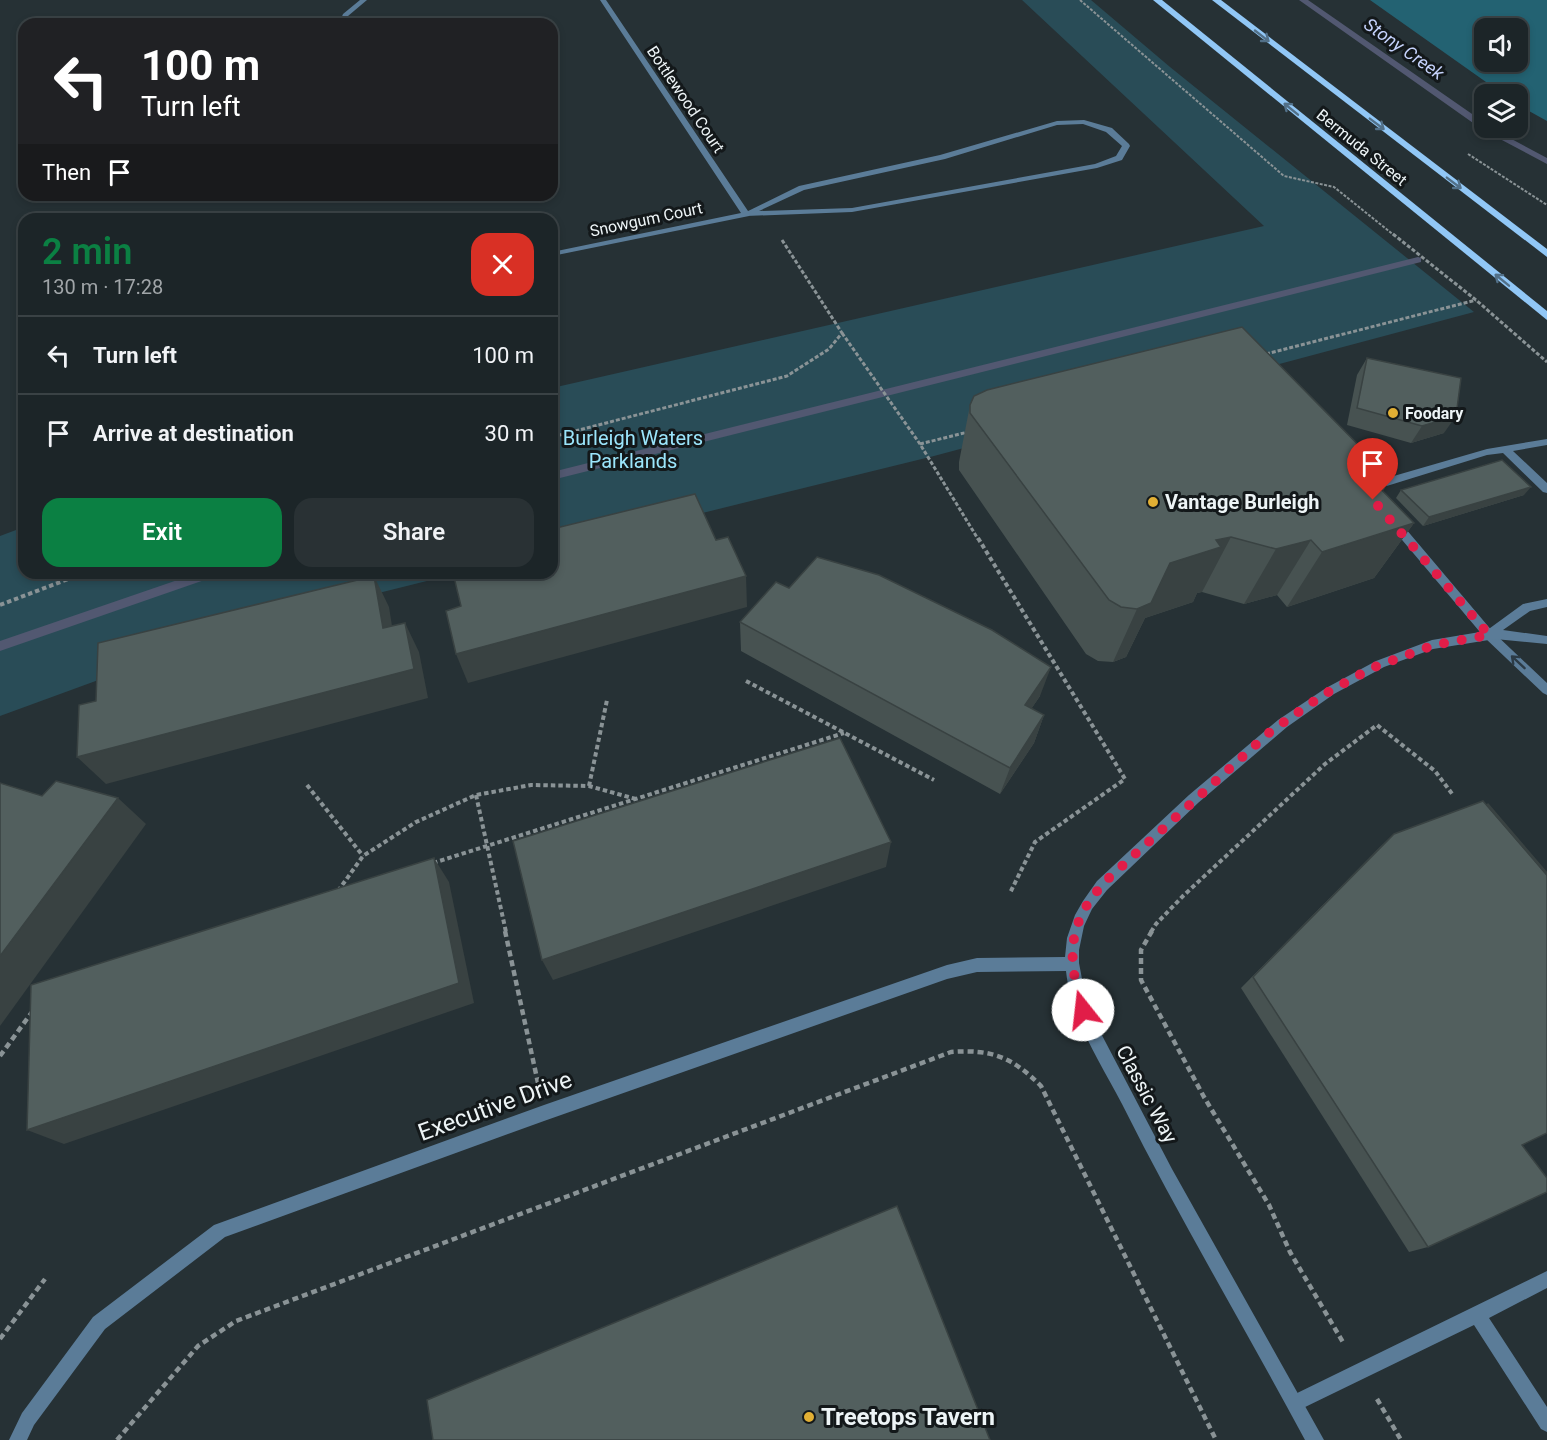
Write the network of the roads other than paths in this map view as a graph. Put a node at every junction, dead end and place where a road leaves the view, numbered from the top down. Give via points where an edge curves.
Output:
1 (363, 0) edge
2 (603, 0) edge
3 (1158, 0) edge
4 (1216, 0) edge
5 (344, 18) edge
6 (746, 214) junction
7 (558, 253) edge
8 (1547, 254) edge
9 (1547, 317) edge
10 (1547, 442) edge
11 (1504, 448) junction
12 (1547, 489) edge
13 (1372, 493) edge
14 (1385, 514) edge
15 (1547, 603) edge
16 (1489, 635) junction
17 (1547, 640) edge
18 (1547, 690) edge
19 (1072, 964) junction
20 (1547, 1279) edge
21 (1478, 1316) junction
22 (1295, 1403) junction
23 (1547, 1423) edge
24 (18, 1440) edge
25 (1315, 1440) edge

1 - 5 street
2 - 6 street, Bottlewood Court
9 -> 3 main road, Bermuda Street
4 -> 8 main road, Bermuda Street
6 - 6 street via 801,188 942,157 1057,123 1092,124 1109,130 1126,146 1119,158 1097,166 852,210
6 - 7 street, Snowgum Court
10 - 11 street
11 - 12 street
11 - 13 street via 1381,482
14 - 16 street
15 - 16 street, Classic Way via 1527,607
16 - 17 street, Classic Way
18 -> 16 street
16 - 19 street, Classic Way via 1434,645 1372,668 1323,695 1271,731 1093,894 1079,916
19 - 22 street, Classic Way via 1083,1010 1137,1120
19 - 24 street, Executive Drive via 977,964 947,972 220,1231 99,1323 28,1419
20 - 21 street
21 - 22 street
21 - 23 street
22 - 25 street, Classic Way

